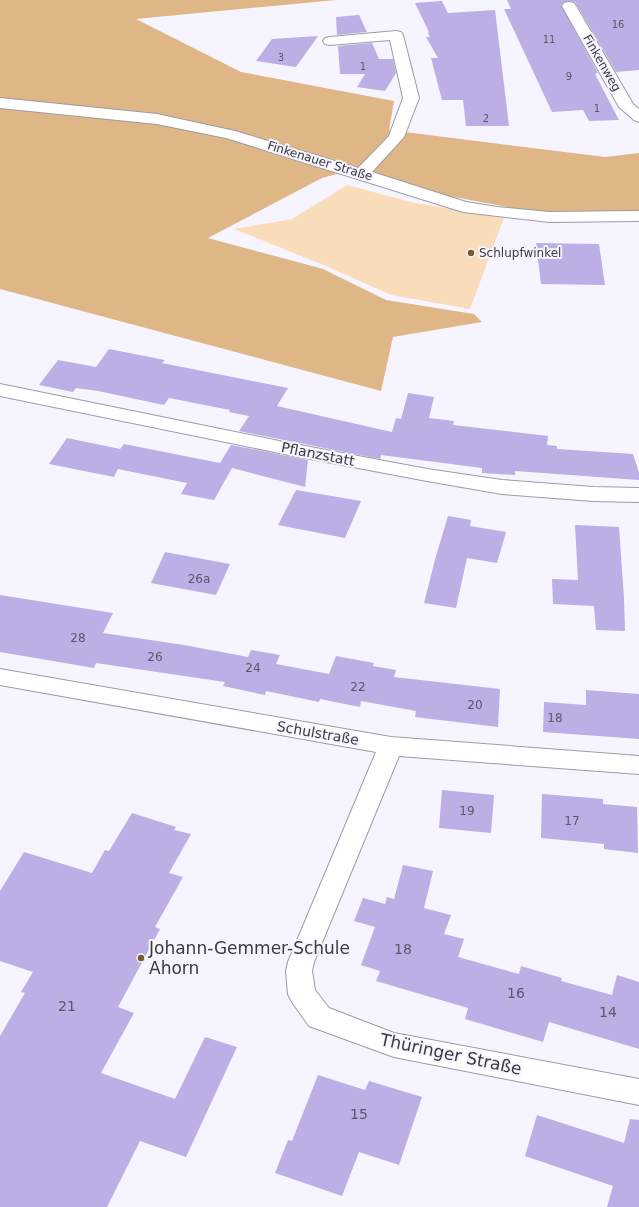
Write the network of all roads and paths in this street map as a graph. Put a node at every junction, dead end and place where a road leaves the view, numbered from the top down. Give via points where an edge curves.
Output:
1 (569, 6) dead end
2 (330, 41) dead end
3 (0, 103) edge
4 (639, 117) edge
5 (362, 174) junction
6 (639, 216) edge
7 (0, 390) edge
8 (639, 495) edge
9 (0, 677) edge
10 (391, 746) junction
11 (639, 766) edge
12 (639, 1092) edge

1 - 4 street, Finkenweg via 627,107
2 - 5 street via 396,35 410,91 411,98 396,137
3 - 5 street, Finkenauer Straße via 157,119 229,134
5 - 6 street, Finkenauer Straße via 463,207 549,217
7 - 8 street, Pflanzstatt via 427,475 502,487
9 - 10 street, Schulstraße
10 - 11 street, Schulstraße
10 - 12 street, Thüringer Straße via 301,962 299,971 302,994 319,1017 394,1045

